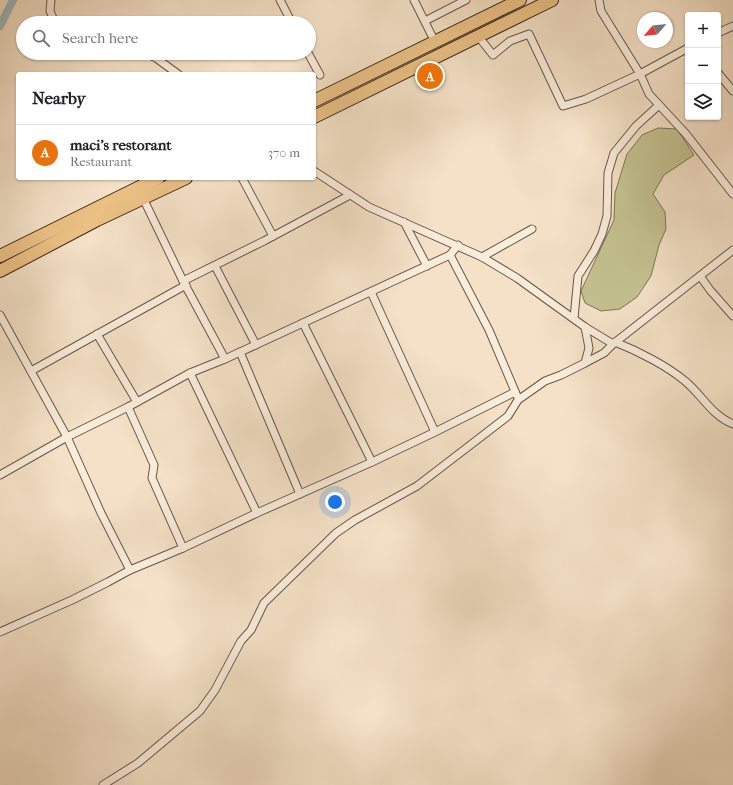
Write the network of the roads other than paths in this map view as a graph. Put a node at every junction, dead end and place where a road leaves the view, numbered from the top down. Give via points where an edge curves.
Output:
1 (51, 0) edge
2 (280, 0) edge
3 (414, 0) edge
4 (466, 0) edge
5 (520, 0) edge
6 (552, 0) edge
7 (599, 0) edge
8 (52, 16) edge
9 (288, 16) edge
10 (425, 21) junction
11 (733, 26) edge
12 (721, 32) edge
13 (478, 36) junction
14 (435, 42) junction
15 (685, 50) edge
16 (159, 60) edge
17 (312, 60) edge
18 (175, 72) edge
19 (640, 74) junction
20 (320, 75) dead end
21 (721, 77) edge
22 (733, 92) edge
23 (316, 100) edge
24 (659, 105) junction
25 (316, 116) edge
26 (316, 172) edge
27 (154, 180) edge
28 (182, 180) edge
29 (243, 180) edge
30 (733, 194) edge
31 (350, 195) junction
32 (143, 198) junction
33 (404, 222) junction
34 (532, 229) dead end
35 (272, 236) junction
36 (458, 245) junction
37 (733, 250) edge
38 (450, 255) junction
39 (0, 256) edge
40 (482, 257) junction
41 (215, 266) junction
42 (427, 266) junction
43 (0, 271) edge
44 (700, 276) junction
45 (184, 283) junction
46 (371, 292) junction
47 (0, 315) edge
48 (733, 316) edge
49 (574, 318) junction
50 (303, 323) junction
51 (585, 327) junction
52 (97, 334) junction
53 (614, 343) junction
54 (256, 345) junction
55 (240, 352) junction
56 (225, 359) junction
57 (584, 363) junction
58 (31, 371) junction
59 (190, 373) junction
60 (515, 392) junction
61 (518, 400) junction
62 (137, 402) junction
63 (128, 407) junction
64 (733, 424) edge
65 (436, 432) junction
66 (67, 437) junction
67 (372, 462) junction
68 (0, 475) edge
69 (300, 494) junction
70 (257, 513) junction
71 (183, 548) junction
72 (130, 570) junction
73 (0, 632) edge
74 (104, 785) edge

1 - 8 street
2 - 9 street
3 - 10 street
4 - 10 street
5 - 14 main road
6 - 13 main road
7 - 19 street via 601,11
10 - 14 street
11 - 12 street
13 - 19 street via 493,55 510,41 529,34 563,106 586,100
13 - 25 main road
14 - 23 main road
15 - 19 street
16 - 18 street
17 - 20 street
19 - 24 street via 649,94
21 - 22 street
24 - 30 street via 686,134
24 - 49 street via 636,126 614,153 608,173 607,216 594,251 578,276
26 - 31 street
27 - 39 main road
28 - 32 main road
29 - 35 street
31 - 33 street via 369,207
31 - 35 street
32 - 43 main road
32 - 45 street
33 - 36 street
33 - 42 street
34 - 40 street
35 - 41 street
36 - 38 street
36 - 40 street
37 - 44 street
38 - 42 street
38 - 60 street via 489,330
40 - 49 street
41 - 45 street
41 - 54 street
42 - 46 street
44 - 48 street
44 - 53 street
45 - 52 street
45 - 56 street
46 - 50 street
46 - 65 street
47 - 58 street
49 - 51 street
50 - 54 street
50 - 67 street
51 - 53 street
51 - 57 street via 589,348
52 - 58 street
52 - 62 street
53 - 57 street via 604,353
53 - 64 street via 632,349 670,370 686,381 717,415
54 - 55 street
55 - 56 street
55 - 69 street
56 - 59 street
57 - 61 street via 545,381
58 - 66 street
59 - 62 street
59 - 70 street
60 - 61 street
60 - 65 street
61 - 74 street via 508,416 417,486 336,532 264,603 251,630 241,641 215,690 200,711 138,763
62 - 63 street
63 - 66 street
63 - 71 street via 154,465 152,478
65 - 67 street
66 - 68 street
66 - 72 street
67 - 69 street
69 - 70 street
70 - 71 street
71 - 72 street
72 - 73 street via 72,600

